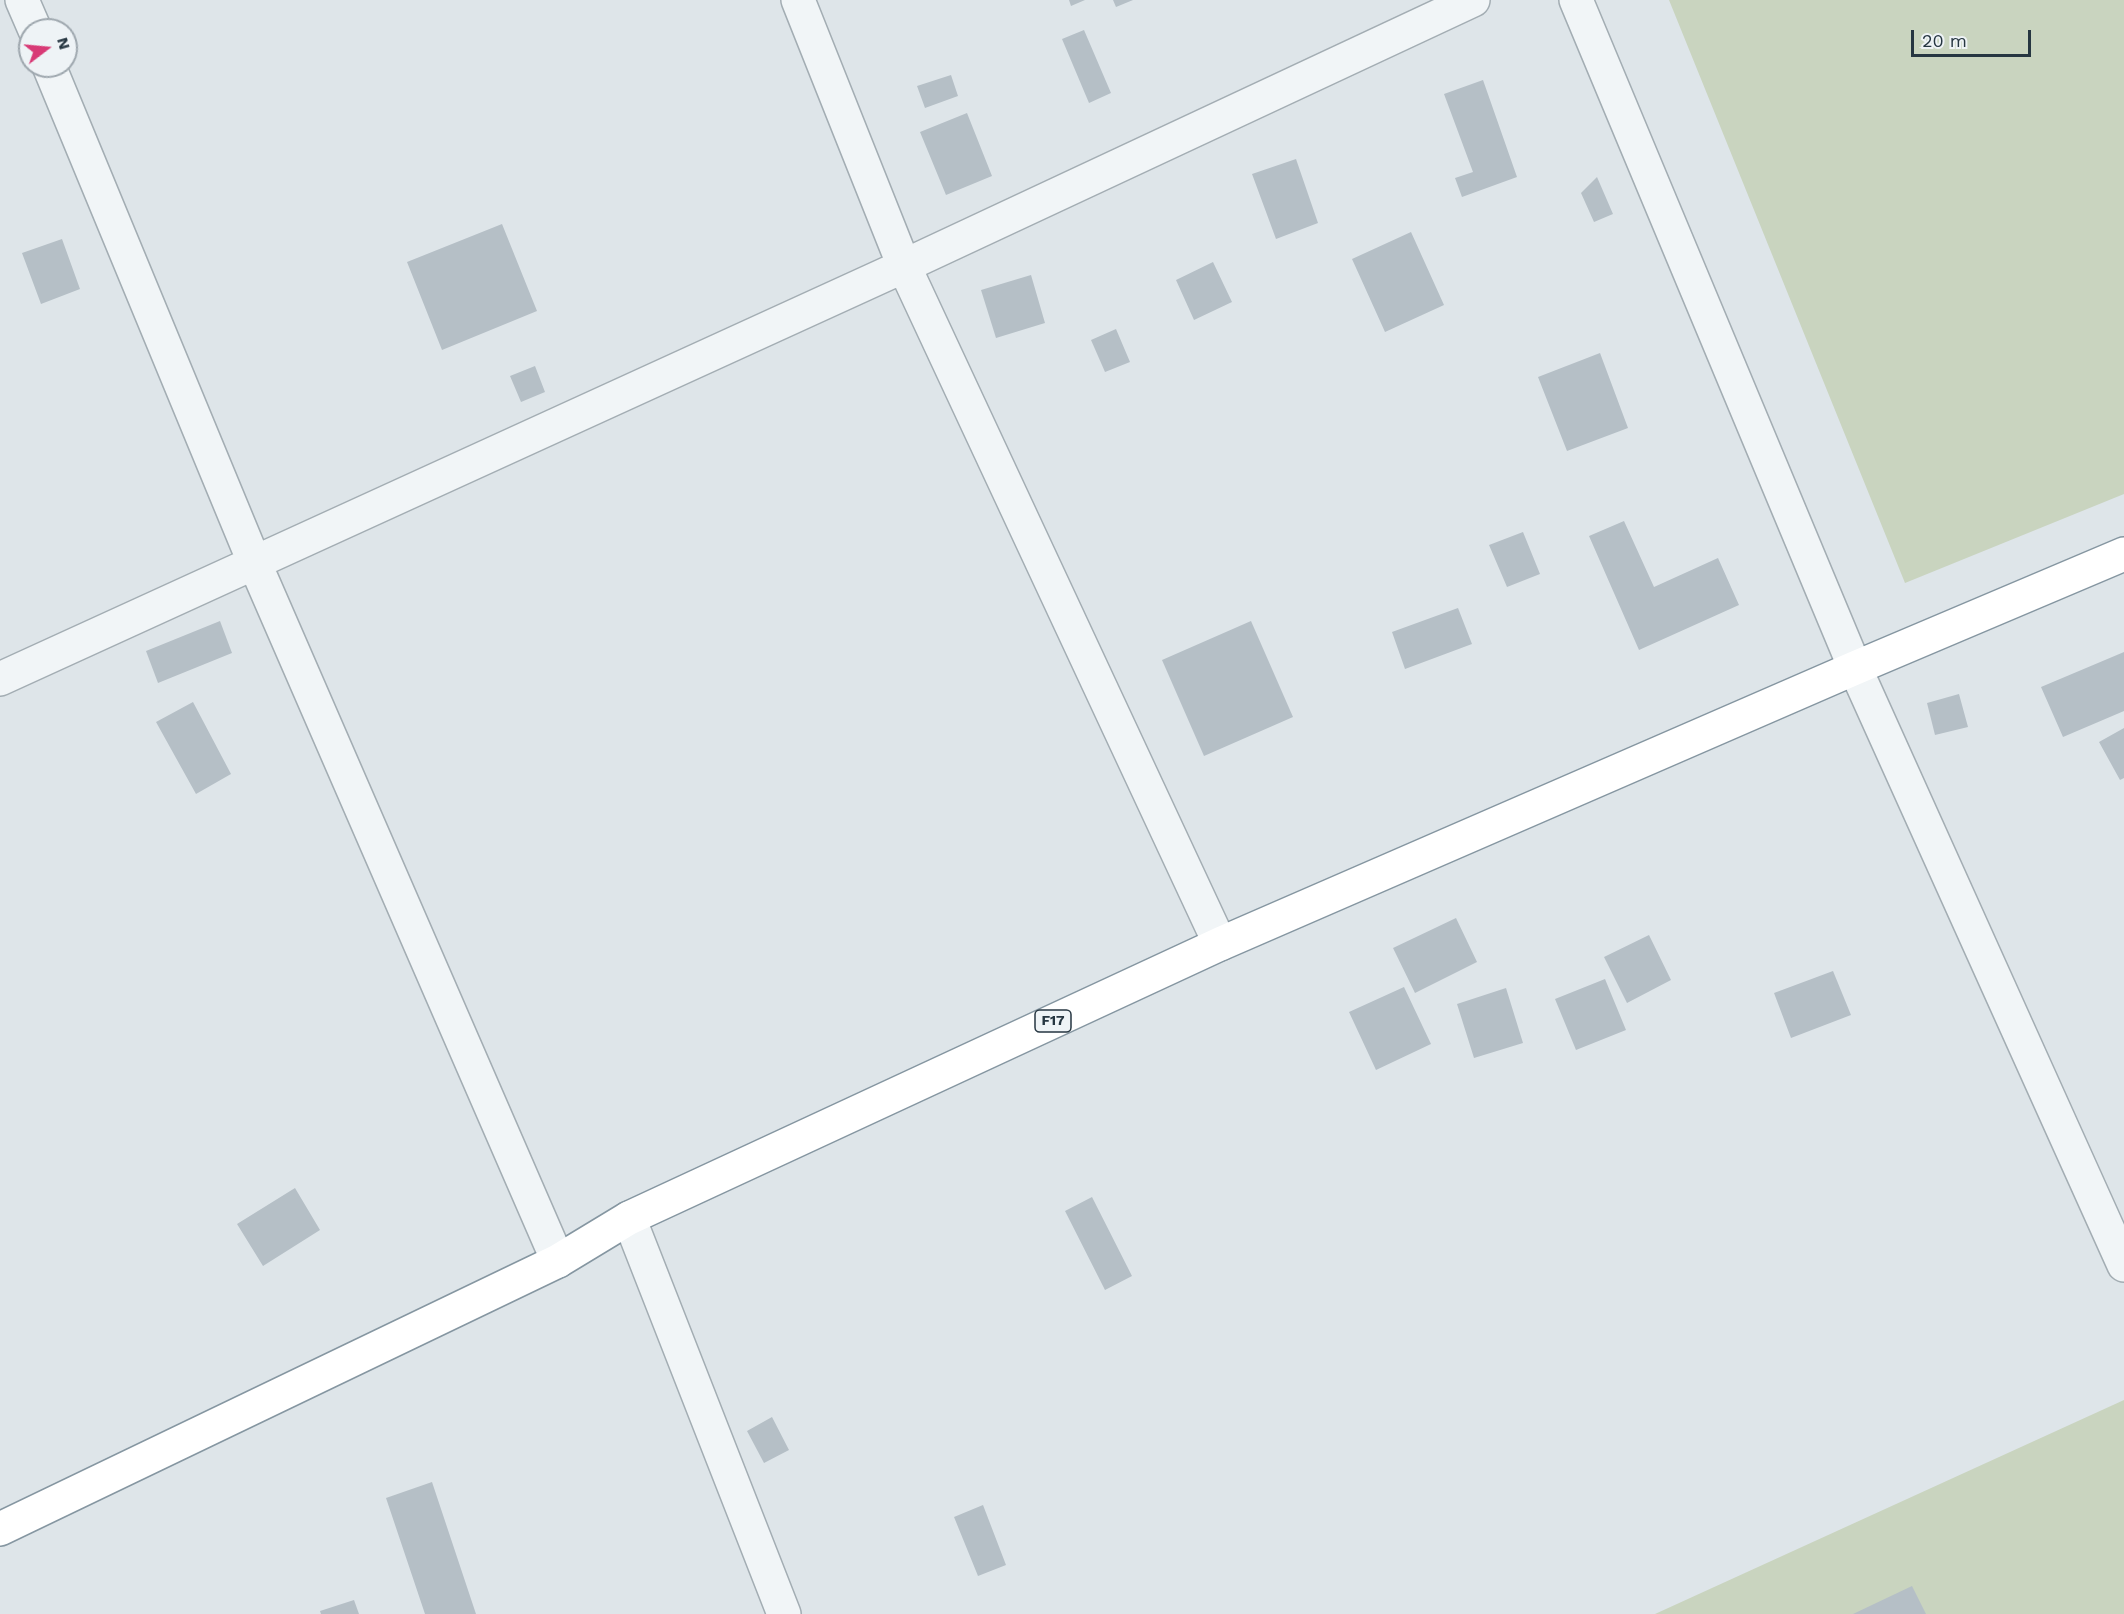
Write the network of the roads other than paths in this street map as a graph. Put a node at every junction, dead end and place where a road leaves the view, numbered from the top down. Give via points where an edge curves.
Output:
1 (22, 0) edge
2 (798, 0) edge
3 (1473, 0) edge
4 (1576, 0) edge
5 (29, 18) edge
6 (54, 78) edge
7 (903, 266) junction
8 (2124, 554) edge
9 (255, 564) junction
10 (1855, 668) junction
11 (0, 679) edge
12 (1220, 944) junction
13 (629, 1218) junction
14 (558, 1261) junction
15 (2124, 1265) edge
16 (0, 1529) edge
17 (784, 1614) edge

1 - 5 street
2 - 7 street
3 - 7 street
4 - 10 street
6 - 9 street
7 - 9 street
7 - 12 street
8 - 10 highway, F17
9 - 11 street
9 - 14 street
10 - 12 highway, F17
10 - 15 street
12 - 13 highway, F17
13 - 14 highway, F17
13 - 17 street
14 - 16 highway, F17

